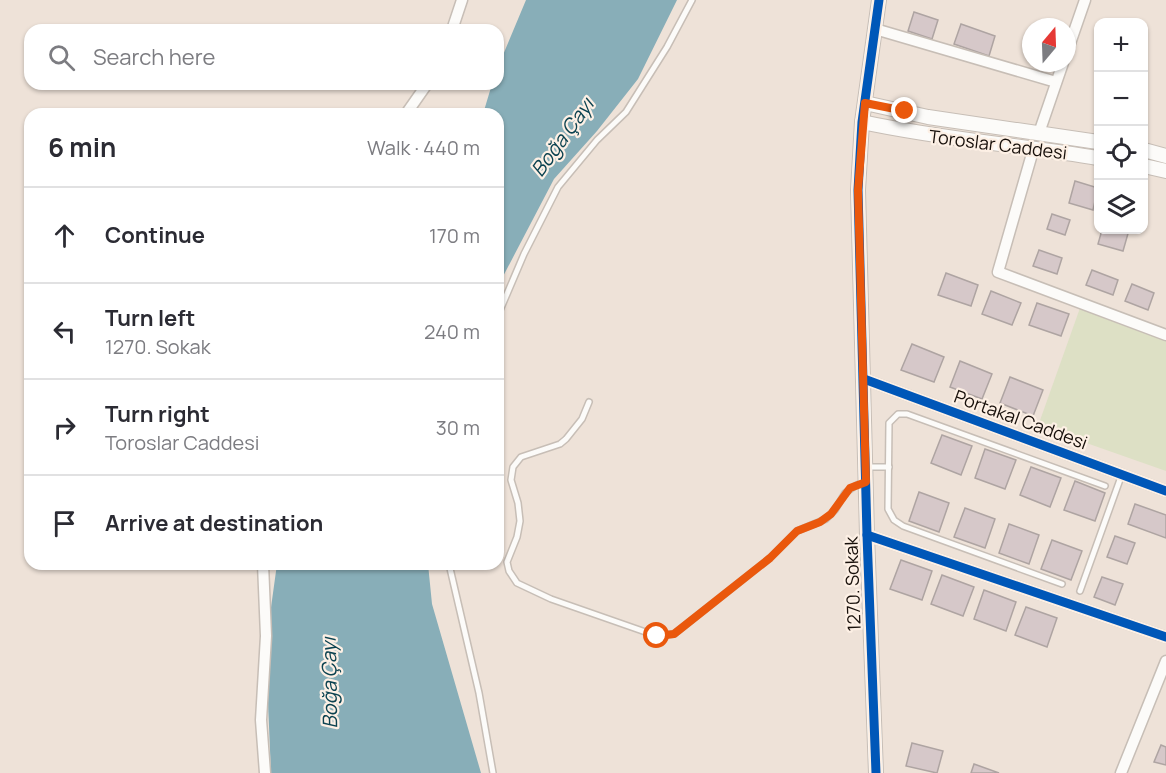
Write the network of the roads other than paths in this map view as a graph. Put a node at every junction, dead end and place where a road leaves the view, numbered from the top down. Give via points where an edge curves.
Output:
1 (462, 0) edge
2 (692, 0) edge
3 (879, 0) edge
4 (1085, 0) edge
5 (454, 24) edge
6 (1076, 26) edge
7 (875, 29) junction
8 (1060, 72) edge
9 (1056, 82) junction
10 (423, 90) edge
11 (865, 103) junction
12 (410, 108) edge
13 (862, 122) junction
14 (1039, 133) junction
15 (1094, 141) edge
16 (1034, 147) junction
17 (1148, 151) edge
18 (1166, 156) edge
19 (1094, 157) edge
20 (1148, 167) edge
21 (1165, 169) edge
22 (504, 301) edge
23 (1166, 335) edge
24 (864, 379) junction
25 (589, 402) dead end
26 (866, 467) junction
27 (889, 467) junction
28 (1122, 474) junction
29 (866, 482) junction
30 (1105, 486) dead end
31 (1166, 490) edge
32 (867, 535) junction
33 (264, 570) edge
34 (450, 570) edge
35 (1062, 584) dead end
36 (1080, 591) dead end
37 (1166, 637) edge
38 (1166, 661) edge
39 (265, 773) edge
40 (493, 773) edge
41 (876, 773) edge
42 (1121, 773) edge

1 - 5 street
2 - 22 lane via 626,112 558,187
3 - 7 street, 1270. Sokak
4 - 6 street
7 - 9 street
7 - 11 street, 1270. Sokak
8 - 9 street
9 - 14 street
10 - 12 street
11 - 13 street, 1270. Sokak
11 - 14 street, Toroslar Caddesi via 928,117
13 - 16 street, Toroslar Caddesi via 918,134
13 - 24 street, 1270. Sokak via 858,190
14 - 15 street, Toroslar Caddesi
16 - 19 street, Toroslar Caddesi
16 - 23 street via 998,272
17 - 18 street
20 - 21 street
24 - 26 street, 1270. Sokak
24 - 28 street, Portakal Caddesi
25 - 29 lane via 582,419 566,439 521,457 513,467 511,480 520,520 507,562 508,571 517,583 542,595 657,636 674,634 770,558 797,531 831,514 850,488
26 - 27 lane
26 - 29 street, 1270. Sokak
27 - 30 lane via 887,427 894,416 902,413
27 - 35 lane via 888,509 898,524
28 - 31 street, Portakal Caddesi
28 - 36 lane
29 - 32 street, 1270. Sokak
32 - 37 street
32 - 41 street, 1270. Sokak
33 - 39 street via 266,636 261,720
34 - 40 lane
38 - 42 street

